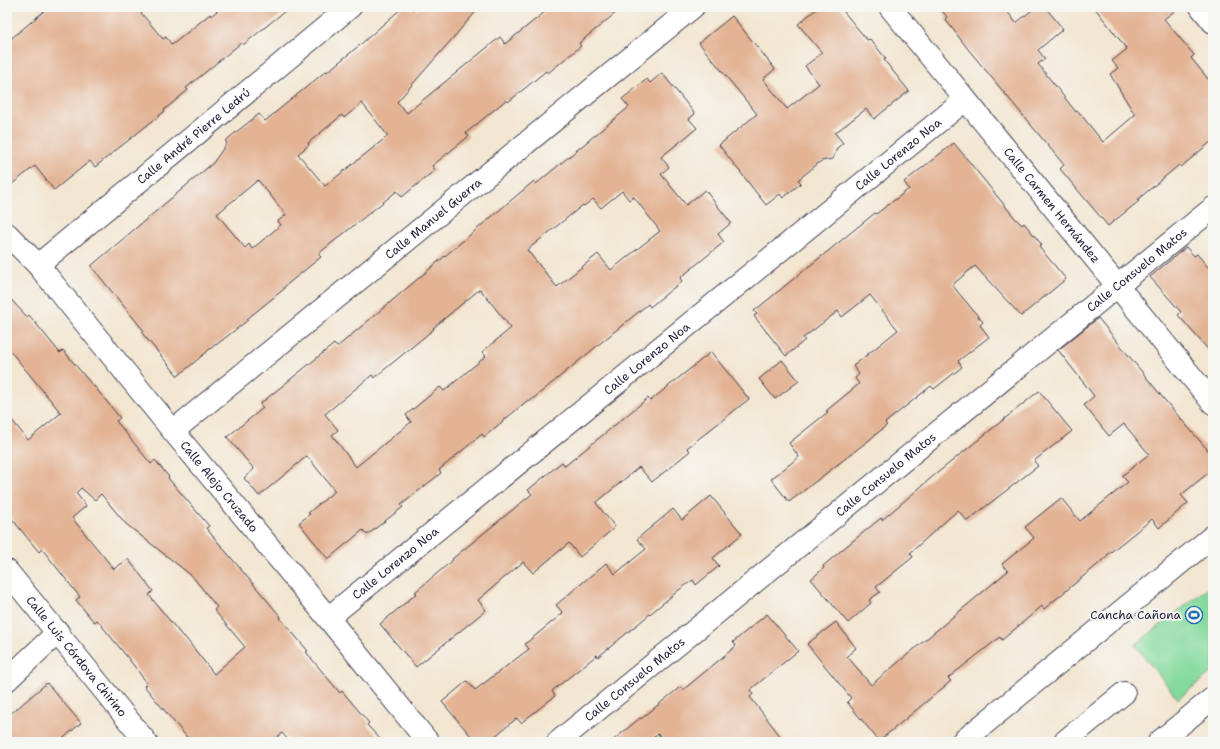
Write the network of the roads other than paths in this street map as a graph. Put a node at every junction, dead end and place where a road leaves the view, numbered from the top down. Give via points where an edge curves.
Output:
1 (350, 7) edge
2 (693, 7) edge
3 (890, 7) edge
4 (1201, 7) edge
5 (1213, 22) edge
6 (965, 100) junction
7 (1213, 208) edge
8 (7, 234) edge
9 (38, 265) junction
10 (1118, 286) junction
11 (1213, 403) edge
12 (173, 431) junction
13 (1213, 536) edge
14 (7, 571) edge
15 (328, 618) junction
16 (58, 632) junction
17 (7, 680) edge
18 (1124, 693) dead end
19 (1213, 698) edge
20 (971, 739) edge
21 (146, 742) edge
22 (428, 742) edge
23 (558, 742) edge
24 (1064, 742) edge
25 (1159, 742) edge

1 - 9 street, Calle André Pierre Ledrú
2 - 12 street, Calle Manuel Guerra
3 - 6 street, Calle Carmen Hernández
4 - 5 street
6 - 10 street, Calle Carmen Hernández
6 - 15 street, Calle Lorenzo Noa
7 - 10 street, Calle Consuelo Matos
8 - 9 street, Calle Alejo Cruzado
9 - 12 street, Calle Alejo Cruzado
10 - 11 street, Calle Carmen Hernández
10 - 23 street, Calle Consuelo Matos
12 - 15 street, Calle Alejo Cruzado
13 - 20 street
14 - 16 street, Calle Luis Córdova Chirino
15 - 22 street, Calle Alejo Cruzado
16 - 17 street
16 - 21 street, Calle Luis Córdova Chirino
18 - 24 street
19 - 25 street

